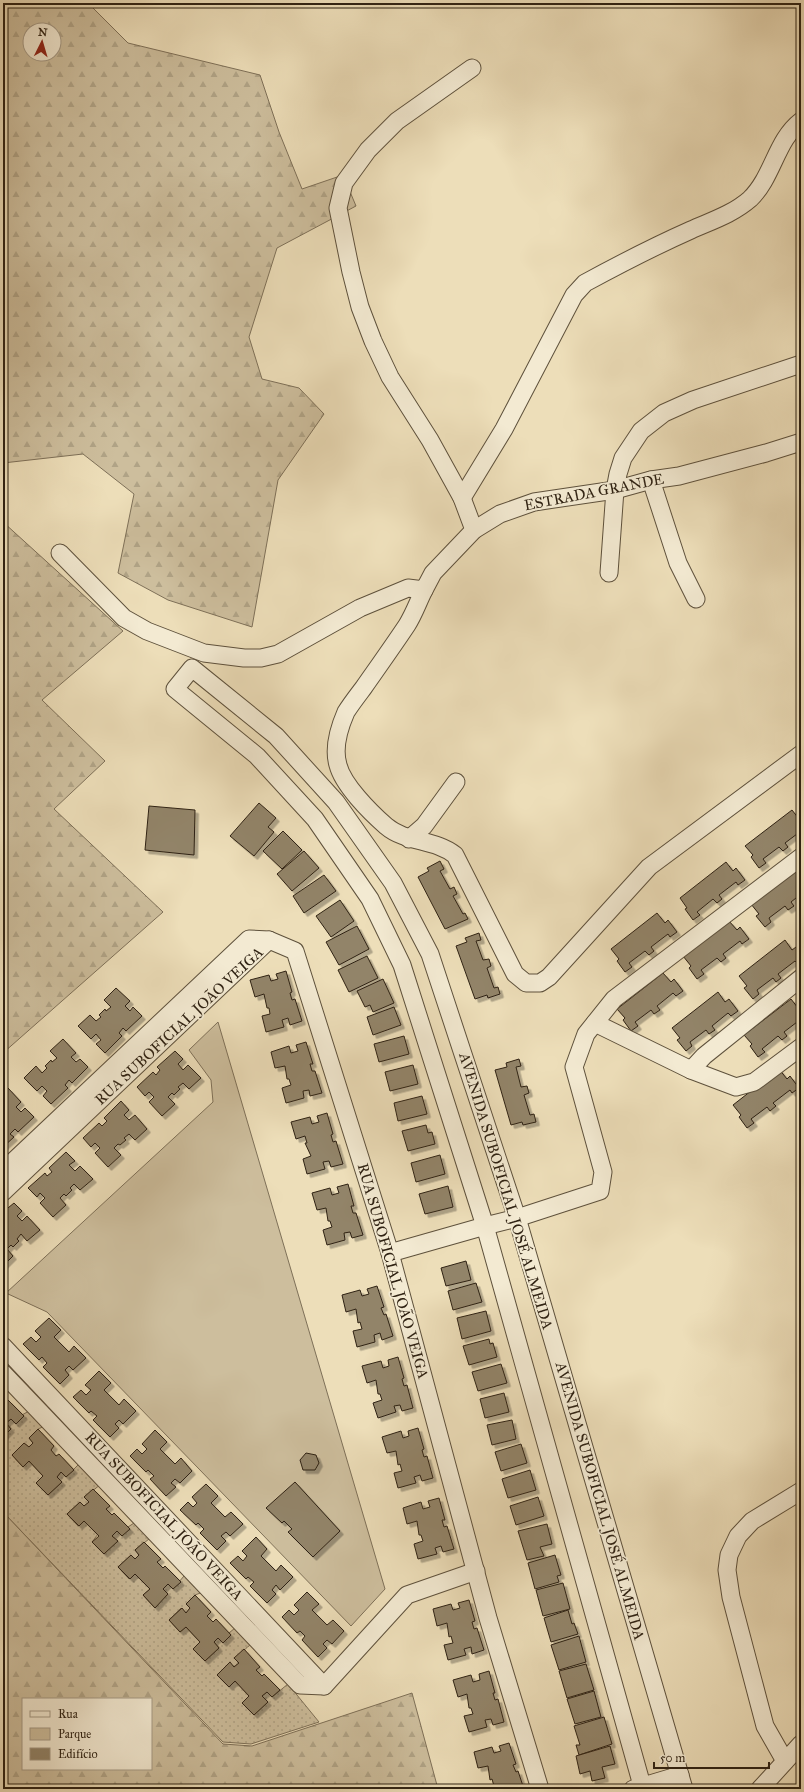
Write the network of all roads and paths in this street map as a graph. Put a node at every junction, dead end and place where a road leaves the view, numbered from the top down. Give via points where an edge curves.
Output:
1 (472, 68) dead end
2 (801, 121) edge
3 (801, 364) edge
4 (801, 442) edge
5 (651, 480) junction
6 (615, 490) junction
7 (462, 498) junction
8 (474, 530) junction
9 (60, 554) dead end
10 (609, 573) dead end
11 (424, 590) junction
12 (696, 599) dead end
13 (801, 754) edge
14 (456, 782) dead end
15 (408, 839) junction
16 (801, 857) edge
17 (270, 940) junction
18 (801, 978) edge
19 (594, 1023) junction
20 (801, 1047) edge
21 (691, 1070) junction
22 (3, 1171) edge
23 (3, 1192) edge
24 (517, 1218) junction
25 (485, 1226) junction
26 (390, 1253) junction
27 (3, 1346) edge
28 (3, 1373) edge
29 (801, 1491) edge
30 (476, 1571) junction
31 (324, 1686) junction
32 (801, 1744) edge
33 (785, 1761) junction
34 (682, 1782) edge
35 (639, 1788) edge
36 (540, 1789) edge
37 (760, 1789) edge

1 - 7 street via 397,121 368,150 344,183 338,208 350,272 373,341 390,377 430,440
2 - 7 street via 791,130 767,177 750,198 726,216 585,283 574,295 504,429
3 - 6 street via 693,400 664,413 641,431 623,458
4 - 5 street, ESTRADA GRANDE via 679,476
5 - 6 street, ESTRADA GRANDE
5 - 12 street via 678,563
6 - 8 street, ESTRADA GRANDE via 534,502 500,514
6 - 10 street
7 - 8 street
8 - 11 street, ESTRADA GRANDE via 433,573
9 - 11 street via 124,618 147,631 204,653 244,658 278,654 360,608 408,588
11 - 15 street, ESTRADA GRANDE via 408,624 347,712 336,751 342,778 350,789 387,826
13 - 15 street, ESTRADA GRANDE via 648,867 549,977 540,983 526,983 515,974 455,855 449,850
14 - 15 street via 424,826
16 - 19 street via 614,998
17 - 22 street, RUA SUBOFICIAL JOÃO VEIGA via 249,939
17 - 23 street, RUA SUBOFICIAL JOÃO VEIGA
17 - 26 street, RUA SUBOFICIAL JOÃO VEIGA via 295,951
18 - 21 street via 704,1056
19 - 21 street
19 - 24 street via 586,1034 574,1067 603,1172 600,1191
20 - 21 street via 754,1082 736,1087
24 - 25 street
24 - 25 street, AVENIDA SUBOFICIAL JOSÉ ALMEIDA via 430,954 393,883 336,802 276,736 192,668 175,689 257,756 315,819 370,899 402,965
24 - 34 street, AVENIDA SUBOFICIAL JOSÉ ALMEIDA
25 - 26 street
25 - 35 street, AVENIDA SUBOFICIAL JOSÉ ALMEIDA
26 - 30 street, RUA SUBOFICIAL JOÃO VEIGA
27 - 31 street, RUA SUBOFICIAL JOÃO VEIGA
28 - 31 street, RUA SUBOFICIAL JOÃO VEIGA via 300,1685
29 - 33 street via 752,1520 738,1536 729,1555 727,1570 731,1597 765,1726
30 - 31 street via 407,1595
30 - 36 street, RUA SUBOFICIAL JOÃO VEIGA
32 - 33 street
33 - 37 street
34 - 35 street

